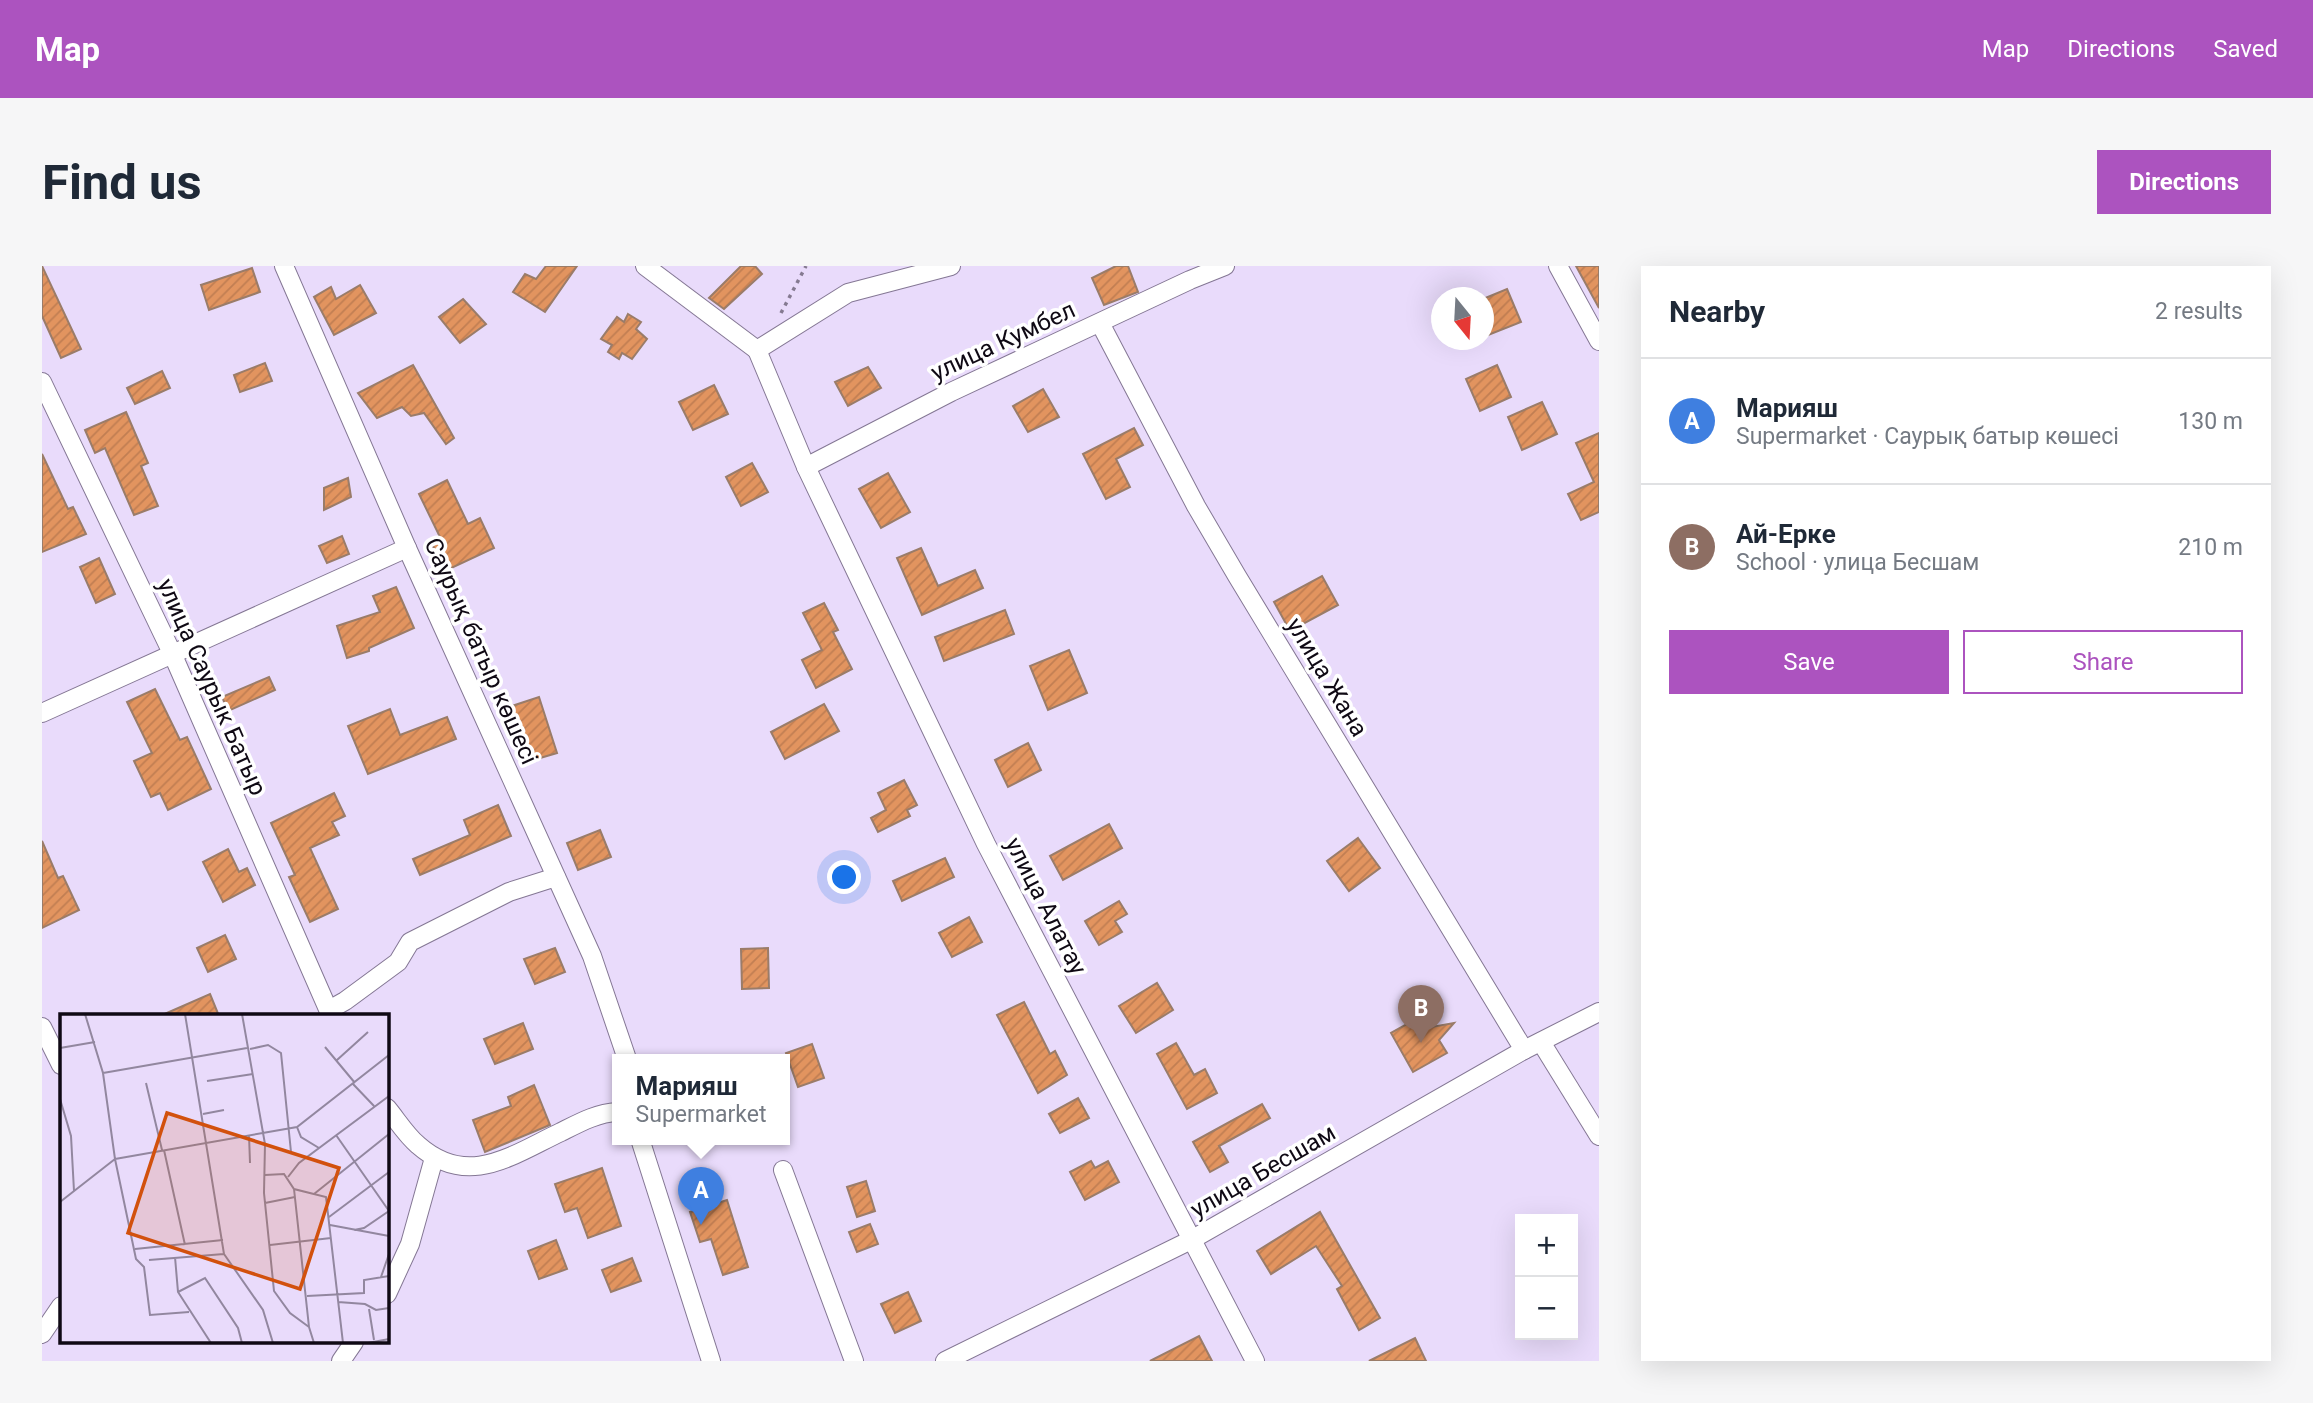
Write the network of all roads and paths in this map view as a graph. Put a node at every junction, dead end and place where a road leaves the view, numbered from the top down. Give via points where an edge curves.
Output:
1 (285, 266) edge
2 (645, 266) edge
3 (806, 266) edge
4 (951, 266) edge
5 (1225, 266) edge
6 (1558, 266) edge
7 (779, 316) dead end
8 (1100, 323) junction
9 (1599, 341) edge
10 (757, 350) junction
11 (42, 382) edge
12 (806, 467) junction
13 (407, 548) junction
14 (172, 653) junction
15 (42, 713) edge
16 (556, 877) junction
17 (1599, 1012) edge
18 (330, 1013) edge
19 (42, 1027) edge
20 (1541, 1042) junction
21 (47, 1044) edge
22 (1524, 1050) junction
23 (625, 1054) edge
24 (60, 1064) edge
25 (388, 1109) edge
26 (612, 1113) edge
27 (1599, 1136) edge
28 (642, 1145) edge
29 (434, 1158) junction
30 (783, 1170) dead end
31 (1191, 1240) junction
32 (388, 1292) edge
33 (60, 1307) edge
34 (42, 1334) edge
35 (353, 1344) edge
36 (341, 1361) edge
37 (711, 1361) edge
38 (854, 1361) edge
39 (945, 1361) edge
40 (1255, 1361) edge

1 - 13 street, Саурық батыр көшесі
2 - 10 street
3 - 7 path
4 - 10 street via 848,293
5 - 8 street, улица Кумбел
6 - 9 street
8 - 12 street, улица Кумбел via 951,392
8 - 22 street, улица Жана via 1196,506
10 - 12 street, улица Алатау
11 - 14 street, улица Саурык Батыр
12 - 31 street, улица Алатау via 986,844
13 - 14 street
13 - 16 street, Саурық батыр көшесі
14 - 15 street
14 - 18 street, улица Саурык Батыр
16 - 18 street via 509,892 410,942 398,962
16 - 23 street, Саурық батыр көшесі via 593,956
17 - 20 street, улица Бесшам
19 - 21 street
20 - 22 street, улица Бесшам
20 - 27 street
21 - 24 street
22 - 31 street, улица Бесшам
25 - 29 street
26 - 29 street via 590,1118 499,1162 477,1167
28 - 37 street
29 - 32 street via 410,1244
30 - 38 street
31 - 39 street, улица Бесшам
31 - 40 street, улица Алатау
33 - 34 street
35 - 36 street

